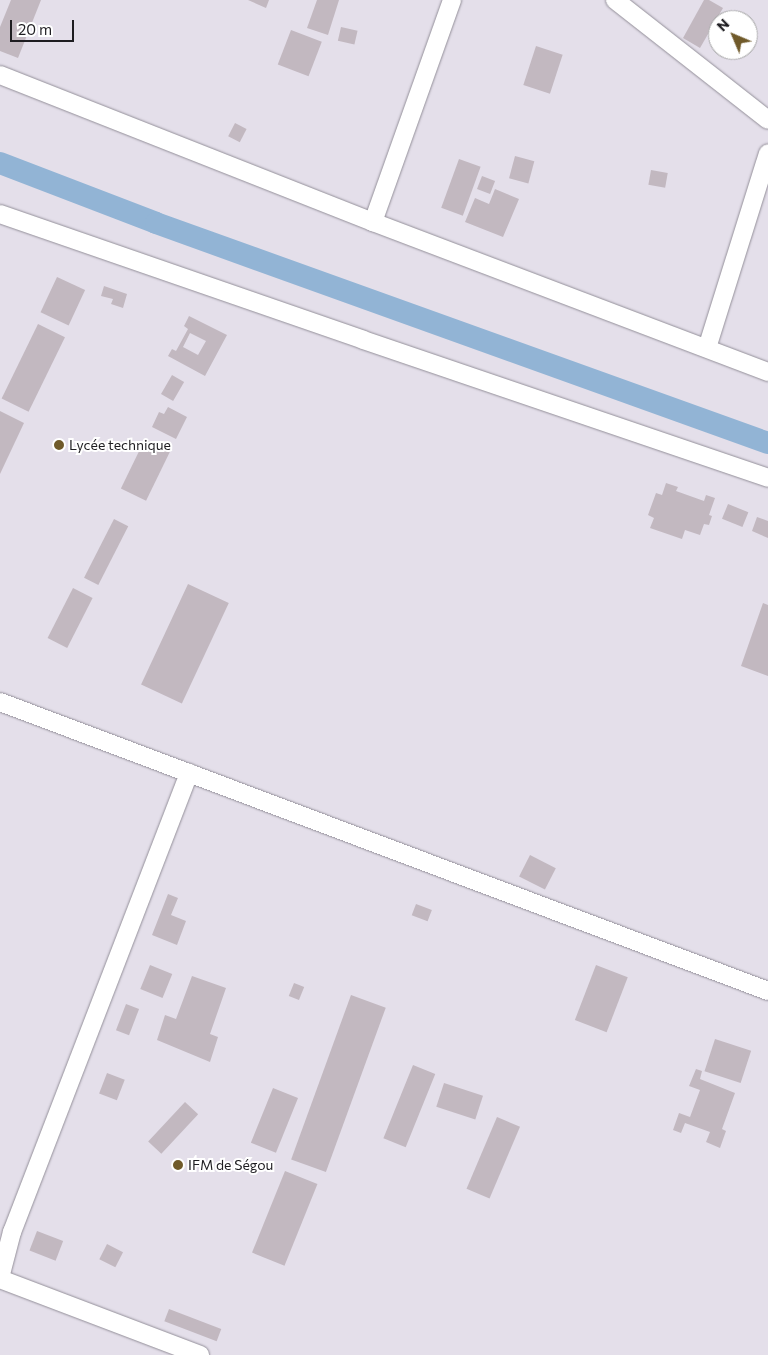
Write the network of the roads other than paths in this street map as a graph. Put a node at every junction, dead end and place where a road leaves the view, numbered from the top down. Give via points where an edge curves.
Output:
1 (452, 0) edge
2 (625, 3) edge
3 (0, 75) edge
4 (768, 120) edge
5 (768, 153) edge
6 (0, 214) edge
7 (373, 222) junction
8 (706, 348) junction
9 (768, 372) edge
10 (768, 478) edge
11 (0, 702) edge
12 (189, 773) junction
13 (768, 991) edge
14 (0, 1279) edge
15 (200, 1355) edge

1 - 7 street
2 - 4 street
3 - 7 street
5 - 8 street
6 - 10 street
7 - 8 street
8 - 9 street
11 - 12 street
12 - 13 street
12 - 14 street via 12,1232
14 - 15 street

